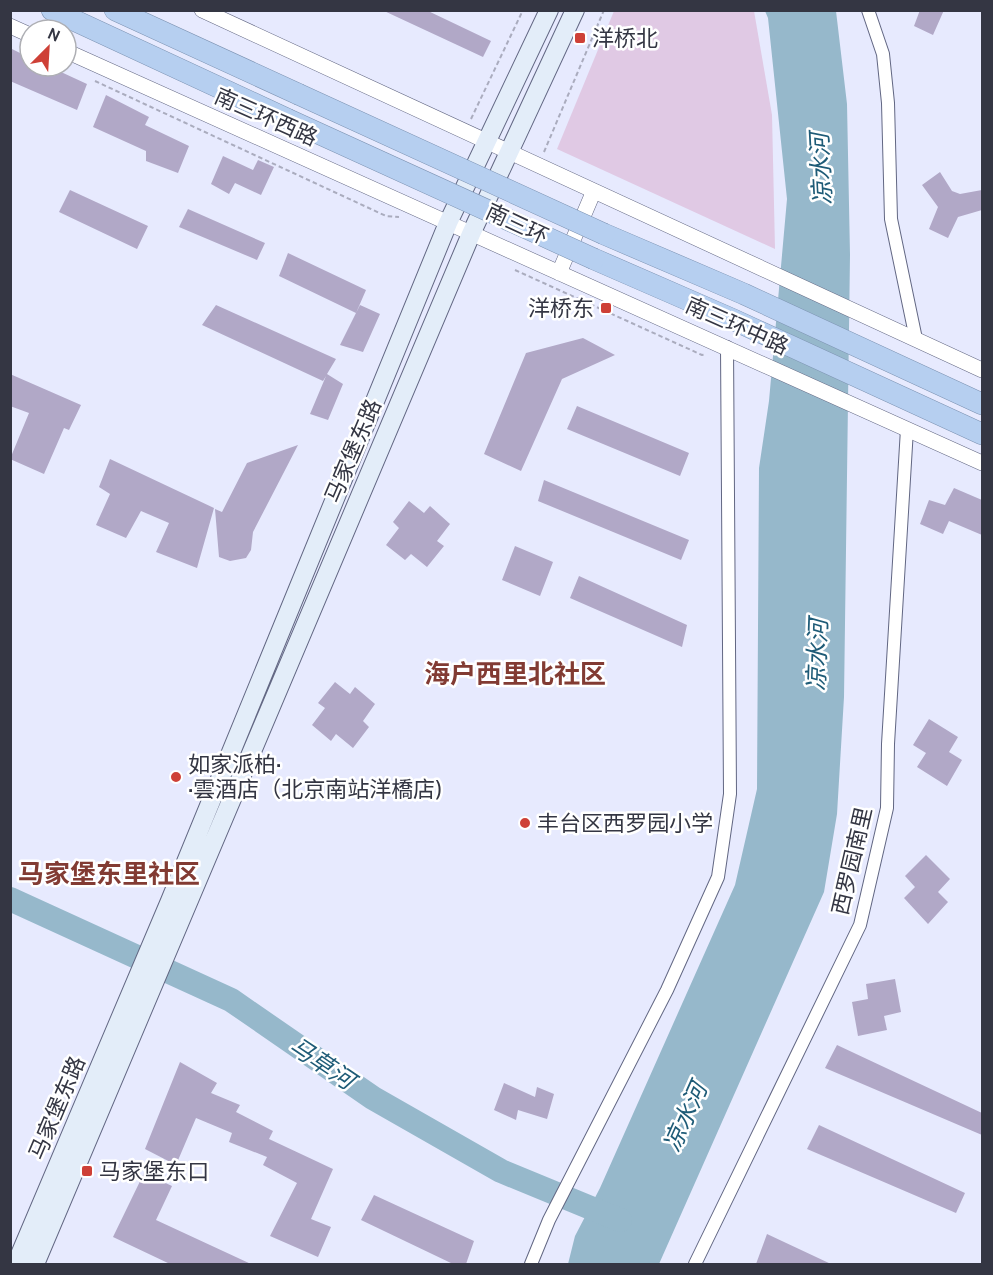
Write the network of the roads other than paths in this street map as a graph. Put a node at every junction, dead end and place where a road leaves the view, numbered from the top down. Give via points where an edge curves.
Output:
1 (52, 10) edge
2 (115, 10) edge
3 (202, 10) edge
4 (549, 10) edge
5 (575, 10) edge
6 (868, 10) edge
7 (78, 56) edge
8 (487, 143) junction
9 (509, 153) junction
10 (593, 193) junction
11 (448, 223) junction
12 (471, 234) junction
13 (559, 273) junction
14 (916, 339) junction
15 (727, 347) junction
16 (982, 370) edge
17 (982, 404) edge
18 (907, 429) junction
19 (982, 434) edge
20 (982, 463) edge
21 (176, 907) junction
22 (135, 1007) junction
23 (16, 1264) edge
24 (35, 1264) edge
25 (531, 1264) edge
26 (695, 1264) edge

1 - 19 highway, 南三环, bridge
2 - 17 highway, 南三环, bridge
3 - 8 street
4 - 8 main road, 马家堡东路
5 - 9 main road, 马家堡东路
6 - 14 street via 883,54 891,219
7 - 11 street, 南三环西路
8 - 9 street
8 - 11 main road, 马家堡东路
9 - 10 street
9 - 12 main road, 马家堡东路
10 - 13 street
10 - 14 street
11 - 12 street, 南三环西路
11 - 21 main road, 马家堡东路
12 - 13 street, 南三环中路
12 - 21 main road, 马家堡东路
13 - 15 street, 南三环中路
14 - 16 street
15 - 18 street, 南三环中路
15 - 25 street via 730,794 718,878
18 - 20 street, 南三环中路
18 - 26 street, 西罗园南里 via 887,808 860,925
21 - 22 main road
22 - 23 main road, 马家堡东路
22 - 24 main road, 马家堡东路

